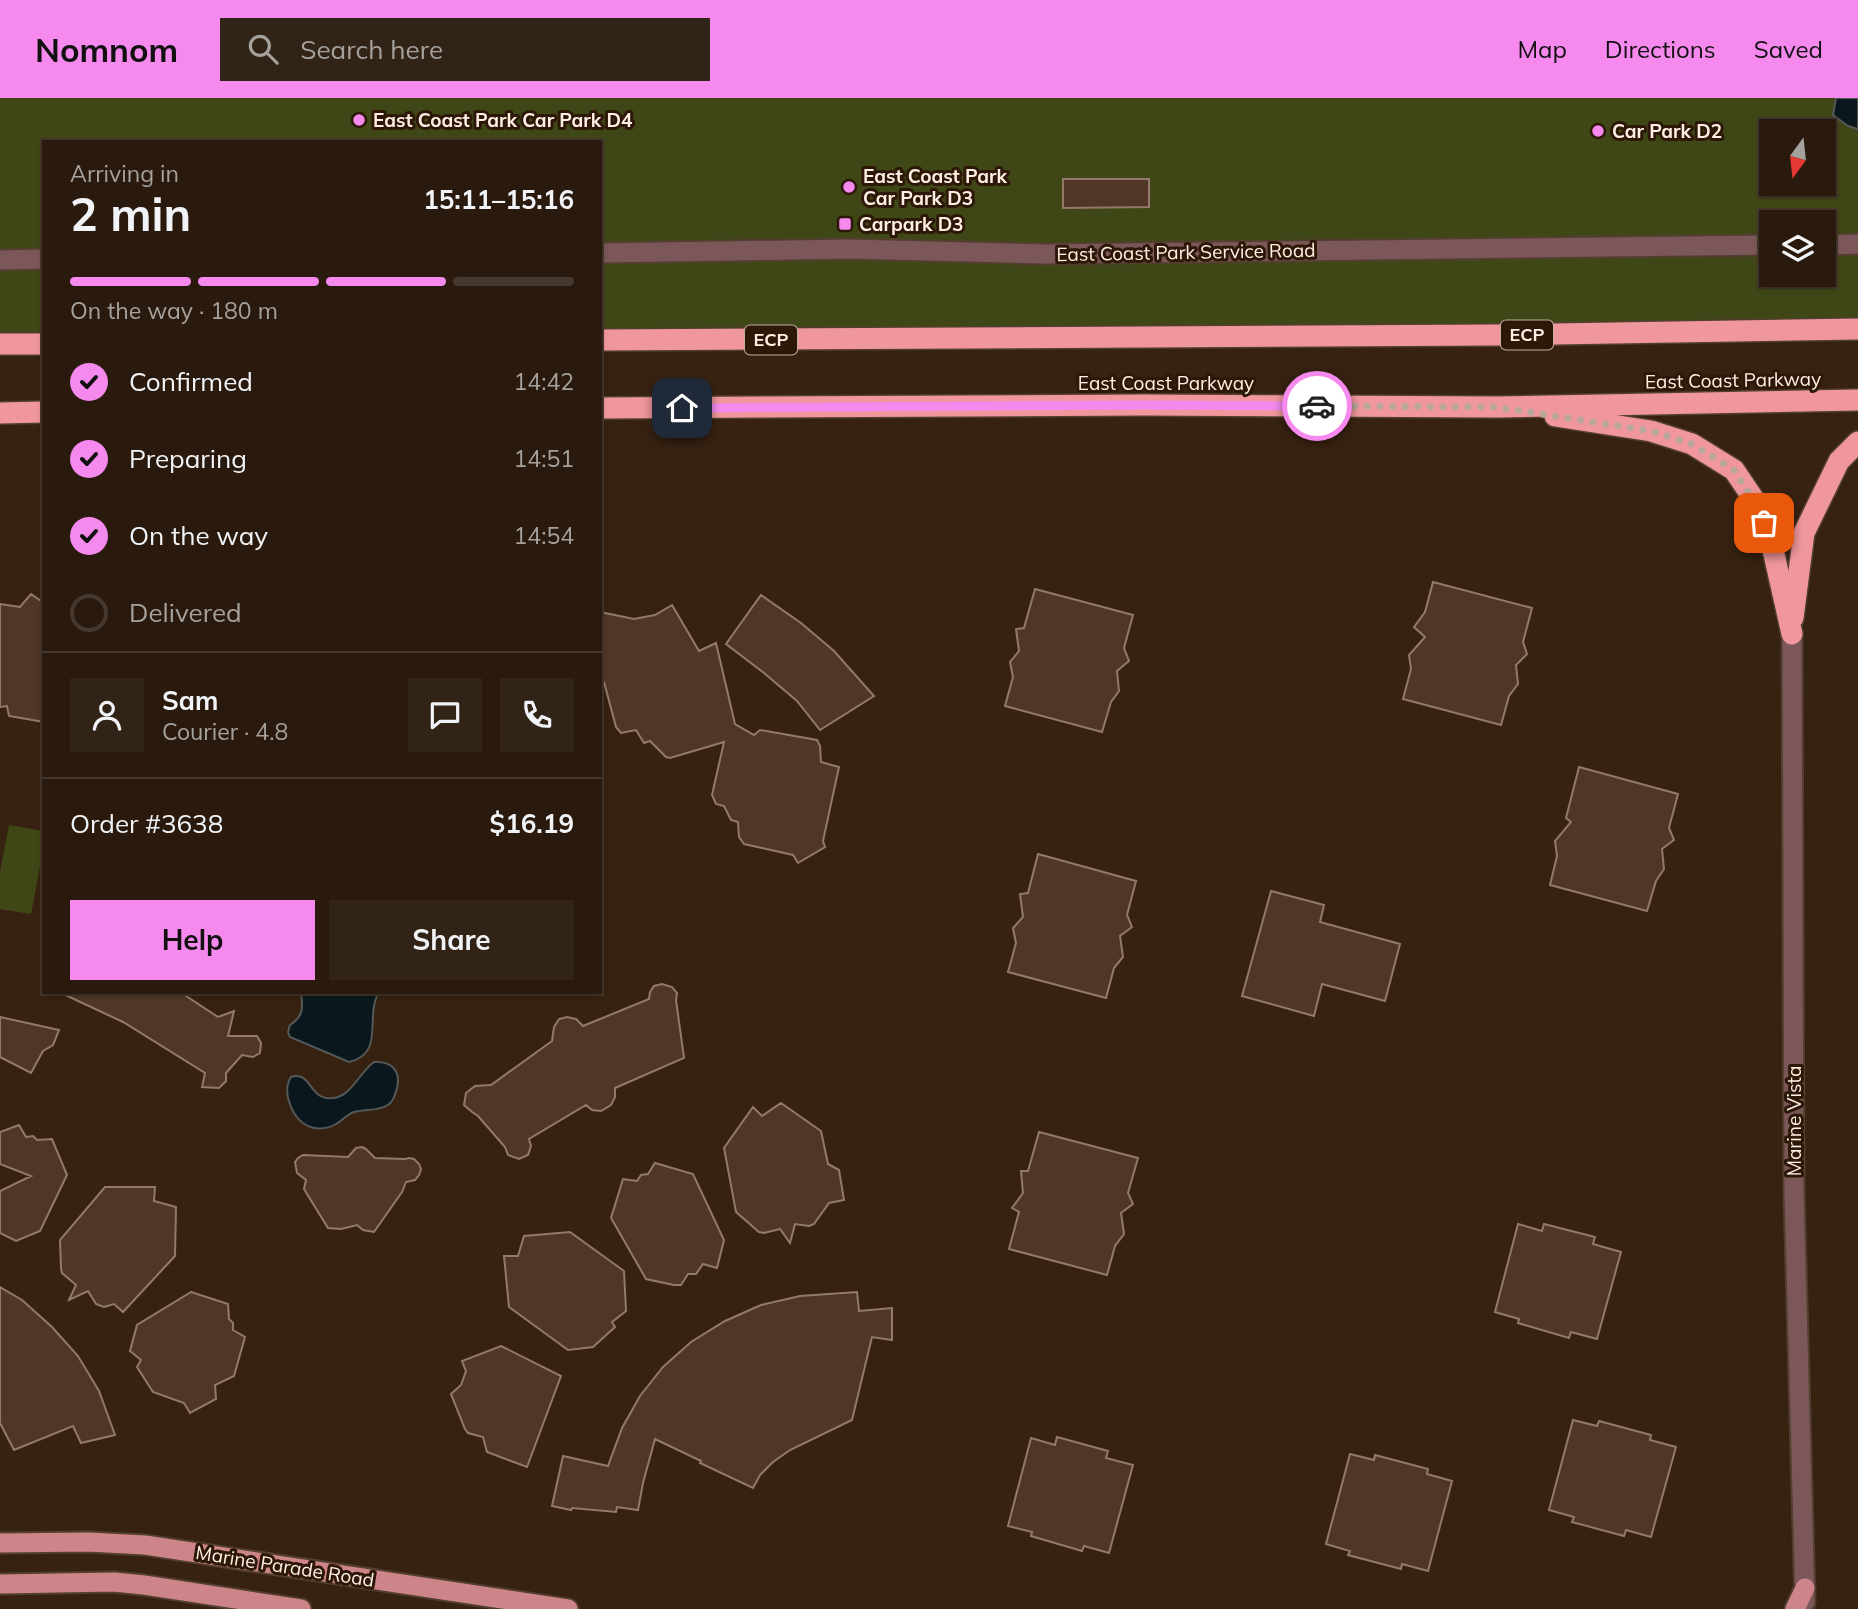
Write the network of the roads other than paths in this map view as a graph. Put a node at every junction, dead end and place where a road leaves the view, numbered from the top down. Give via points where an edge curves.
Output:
1 (1858, 244) edge
2 (1759, 245) edge
3 (1836, 245) edge
4 (602, 253) edge
5 (42, 259) edge
6 (0, 260) edge
7 (1858, 329) edge
8 (602, 341) edge
9 (0, 344) edge
10 (42, 344) edge
11 (1858, 400) edge
12 (1497, 407) junction
13 (602, 408) edge
14 (42, 412) edge
15 (0, 413) edge
16 (1858, 442) edge
17 (1791, 634) junction
18 (0, 1543) edge
19 (0, 1584) edge
20 (1805, 1588) junction
21 (301, 1609) edge
22 (568, 1609) edge
23 (1795, 1609) edge
24 (1805, 1609) edge
25 (1814, 1609) edge

1 - 3 street
2 - 4 street, East Coast Park Service Road via 1043,254 850,249
5 - 6 street
7 - 8 highway, ECP
9 - 10 highway
11 - 12 highway, East Coast Parkway
12 - 13 highway, East Coast Parkway
12 - 17 highway via 1651,431 1692,444 1734,470 1772,541
14 - 15 highway
16 - 17 highway via 1839,461 1804,533
17 - 20 street, Marine Vista via 1794,1192
18 - 22 main road, Marine Parade Road via 158,1547
19 - 21 main road, Marine Parade Road via 114,1582
20 - 23 main road
20 - 24 street, Marine Vista
20 - 25 main road

